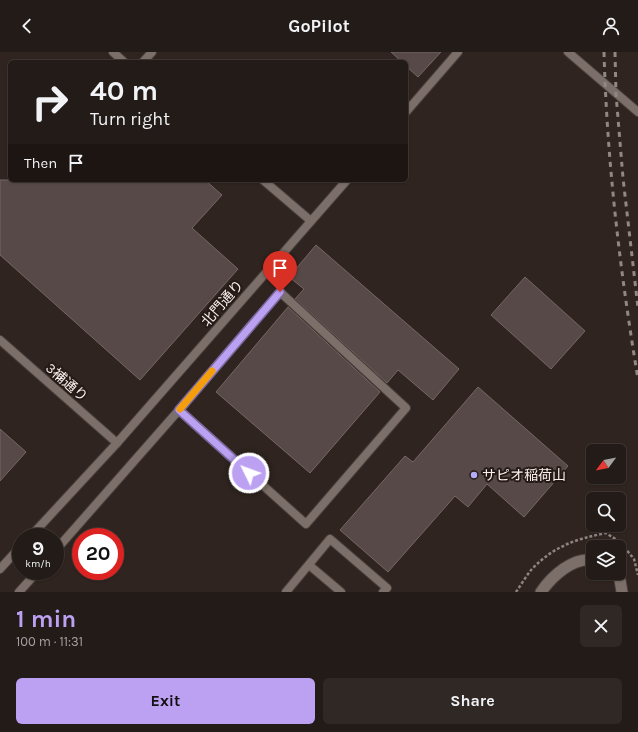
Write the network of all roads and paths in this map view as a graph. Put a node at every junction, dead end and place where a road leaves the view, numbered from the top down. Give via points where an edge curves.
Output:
1 (113, 52) edge
2 (152, 52) edge
3 (458, 52) edge
4 (568, 52) edge
5 (122, 60) edge
6 (145, 60) edge
7 (408, 110) edge
8 (638, 112) edge
9 (265, 182) edge
10 (345, 182) edge
11 (311, 221) junction
12 (0, 340) edge
13 (179, 410) junction
14 (117, 443) junction
15 (38, 528) edge
16 (64, 541) edge
17 (12, 556) edge
18 (586, 560) edge
19 (309, 565) junction
20 (0, 569) edge
21 (30, 580) edge
22 (620, 580) edge
23 (20, 592) edge
24 (286, 592) edge
25 (341, 592) edge
26 (383, 592) edge
27 (542, 592) edge
28 (622, 592) edge

1 - 5 lane
2 - 6 lane
3 - 7 lane
4 - 8 lane
9 - 11 lane
10 - 11 lane, 北門通り
11 - 14 lane, 北門通り
12 - 14 lane, 3補通り
13 - 13 lane via 280,292 406,408 306,524
13 - 16 lane
14 - 15 lane, 北門通り
17 - 20 lane
18 - 27 street via 561,571 548,582
19 - 24 lane
19 - 25 lane
19 - 26 lane via 330,539 387,588
21 - 23 lane
22 - 28 street

